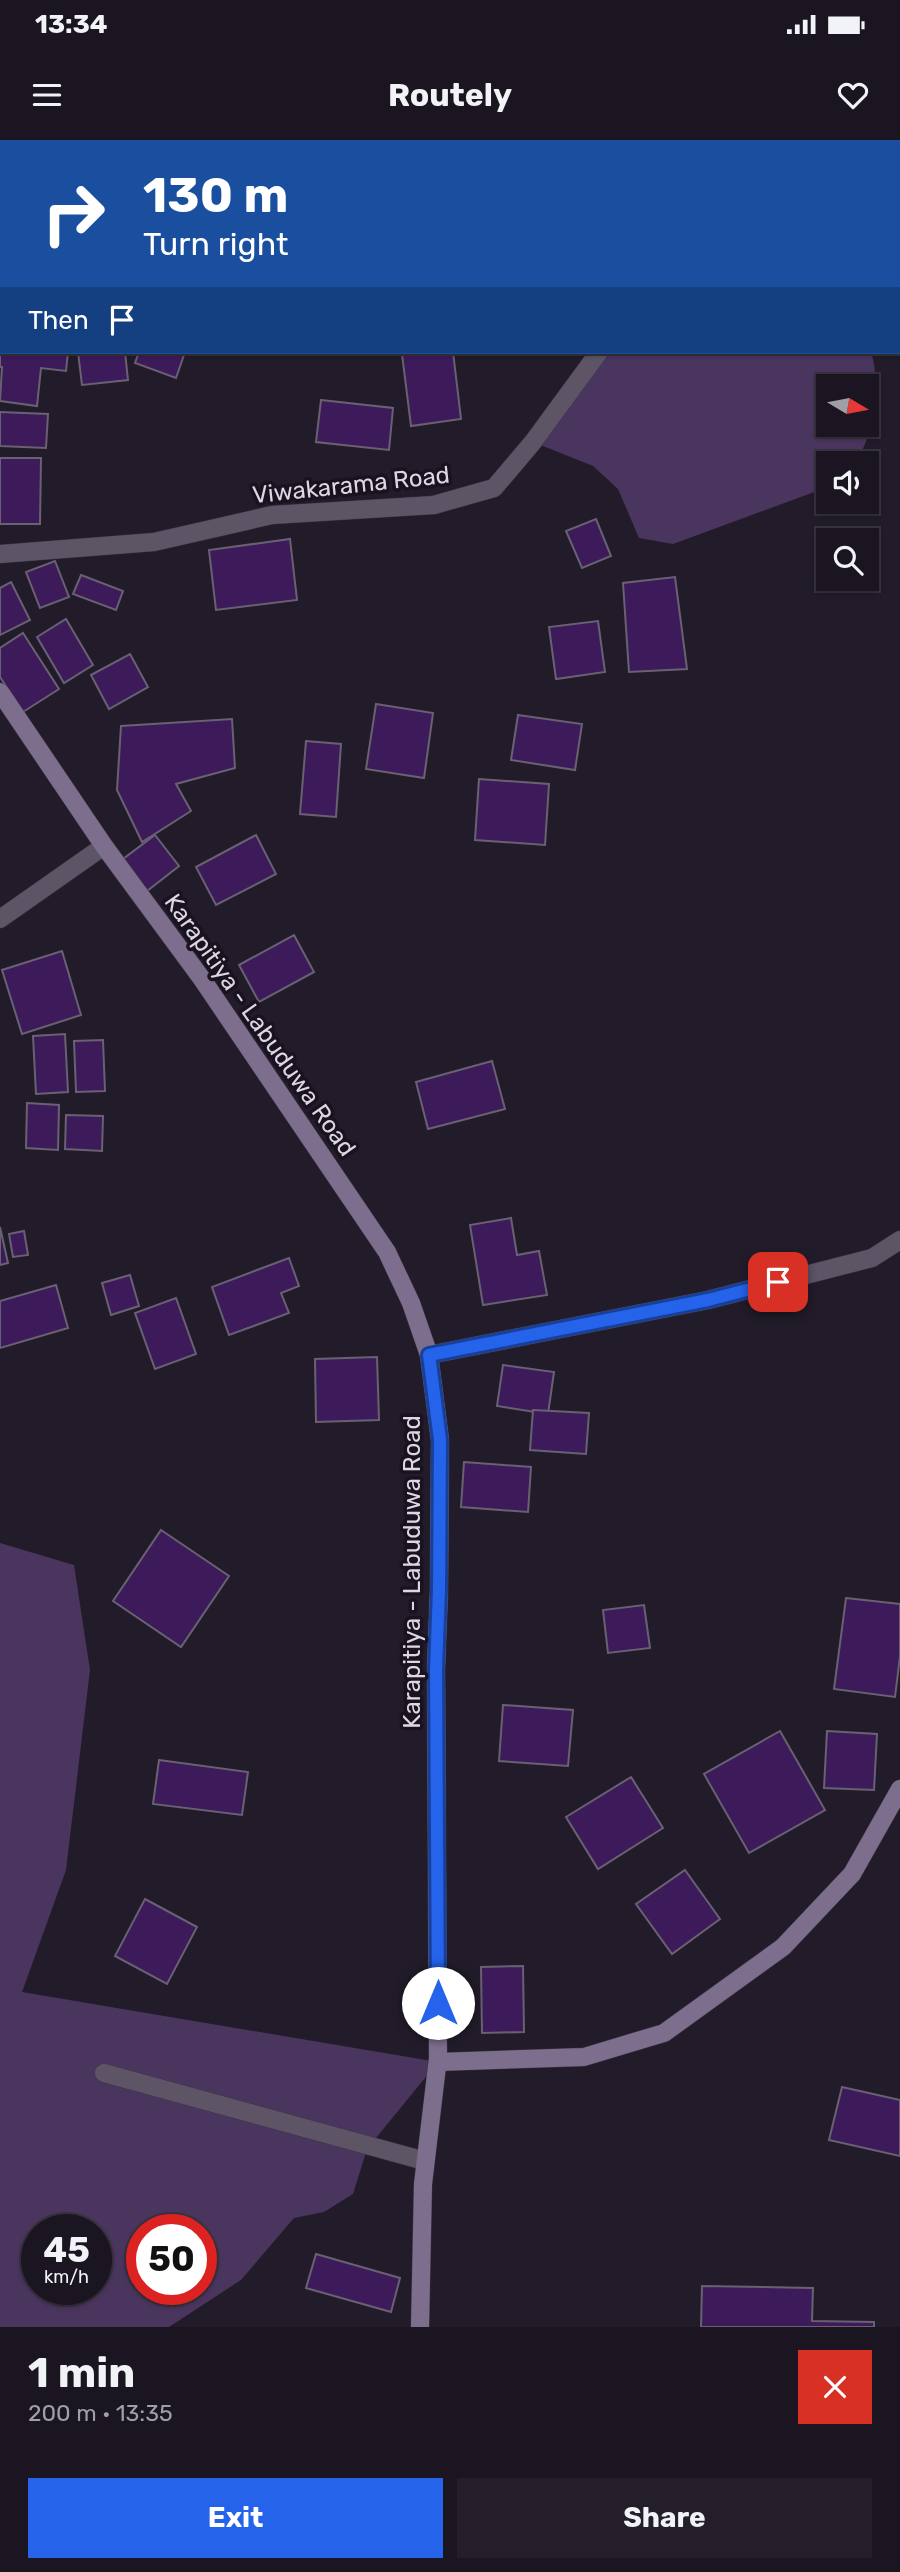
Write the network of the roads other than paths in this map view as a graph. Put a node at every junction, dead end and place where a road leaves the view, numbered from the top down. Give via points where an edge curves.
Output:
1 (598, 354) edge
2 (0, 554) edge
3 (0, 692) edge
4 (104, 846) junction
5 (0, 919) edge
6 (900, 1240) edge
7 (429, 1355) junction
8 (900, 1789) edge
9 (438, 2062) junction
10 (104, 2073) dead end
11 (425, 2161) junction
12 (420, 2327) edge

1 - 2 street, Viwakarama Road via 494,488 434,505 272,515 154,542
3 - 4 main road, Karapitiya - Labuduwa Road
4 - 5 street
4 - 7 main road, Karapitiya - Labuduwa Road via 210,989 387,1252
6 - 7 street via 872,1258 708,1300
7 - 9 main road, Karapitiya - Labuduwa Road via 440,1440
8 - 9 main road via 852,1874 783,1947 664,2033 583,2057
9 - 11 main road, Karapitiya - Labuduwa Road
10 - 11 street
11 - 12 main road, Karapitiya - Labuduwa Road

